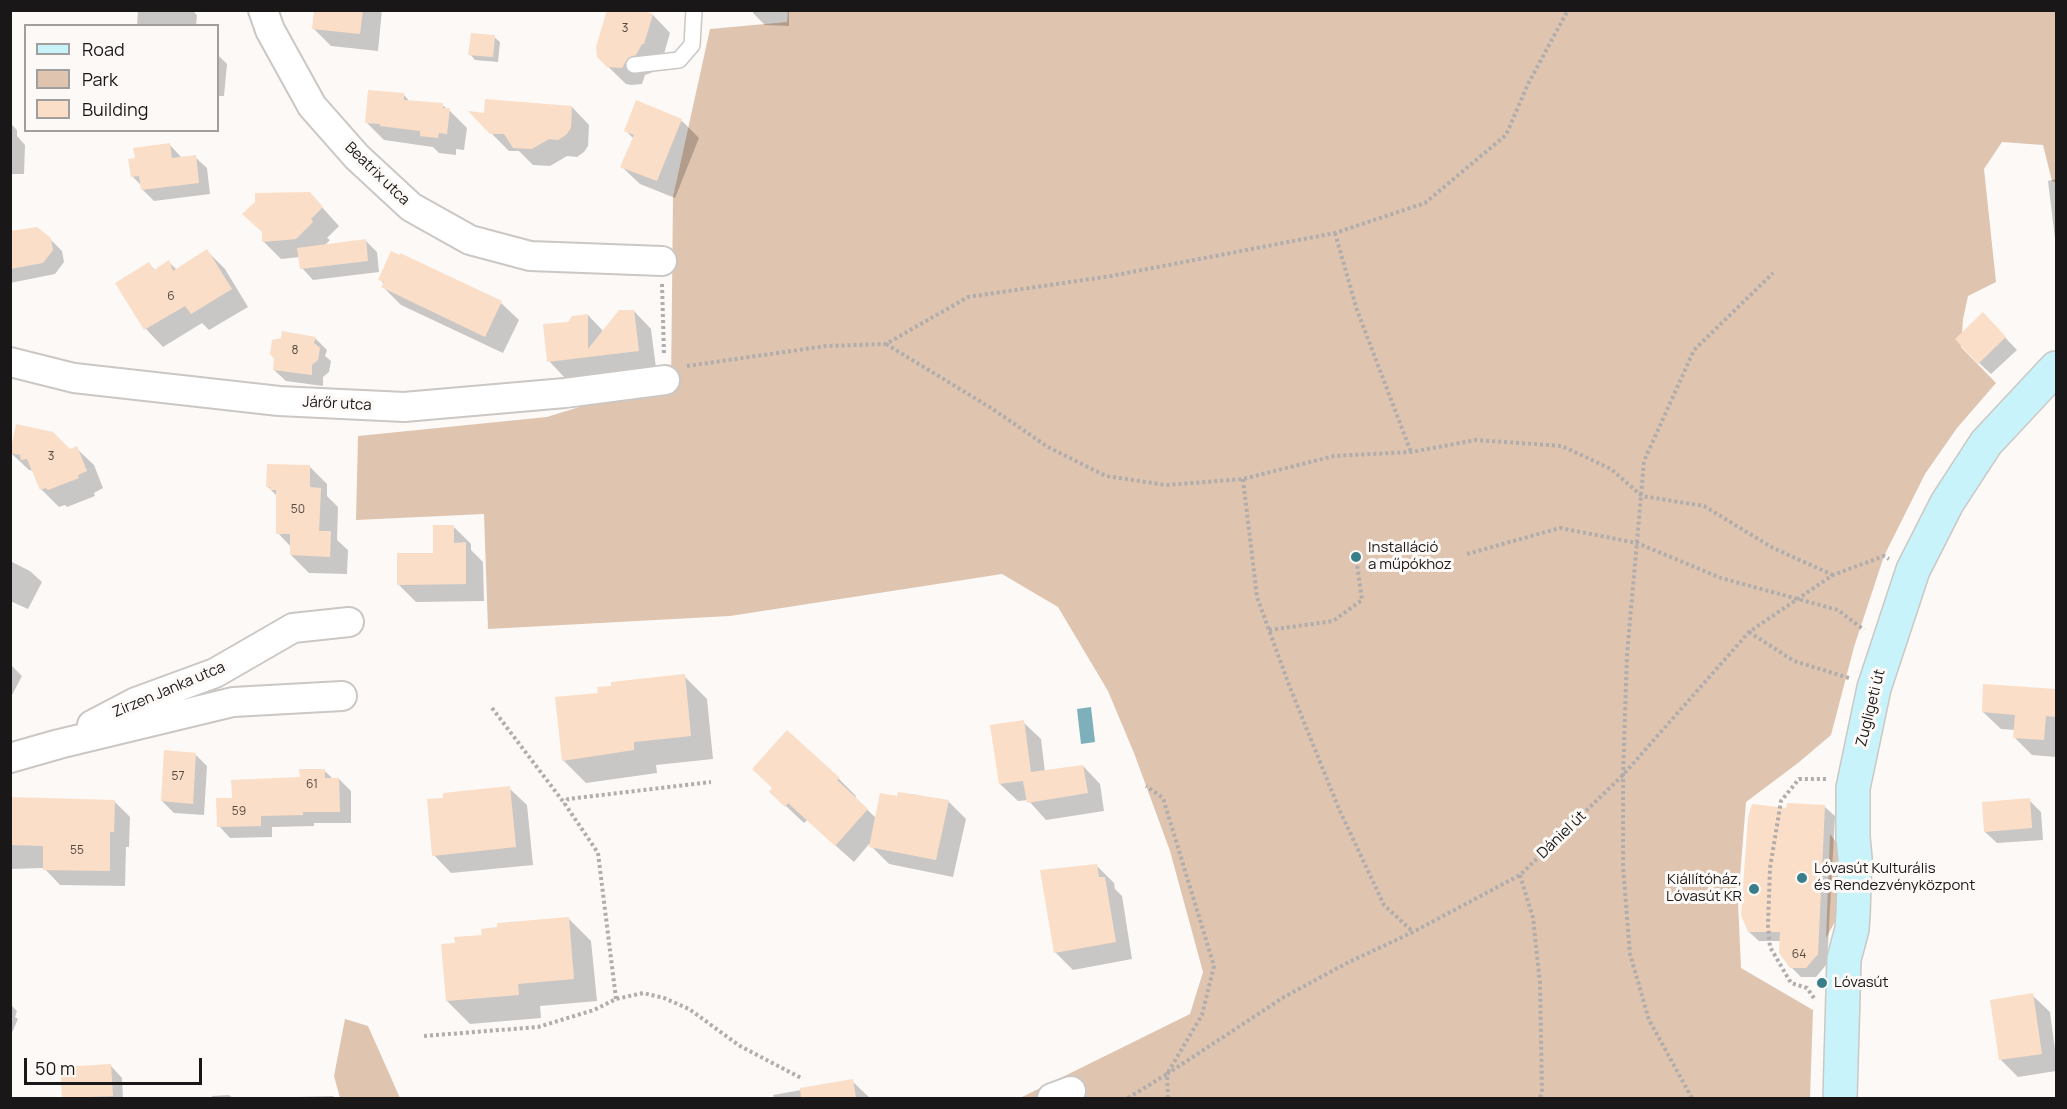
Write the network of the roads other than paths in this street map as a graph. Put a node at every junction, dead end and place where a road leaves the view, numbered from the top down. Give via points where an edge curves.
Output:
1 (263, 10) edge
2 (694, 10) edge
3 (634, 65) dead end
4 (662, 261) road end
5 (10, 362) edge
6 (2056, 368) edge
7 (664, 380) road end
8 (349, 622) dead end
9 (342, 696) dead end
10 (59, 744) junction
11 (10, 758) edge
12 (1840, 1098) edge

1 - 4 street, Beatrix utca via 312,106 357,157 411,207 470,240 530,256
2 - 3 lane via 692,45 679,60
5 - 7 street, Járőr utca via 74,378 279,401 404,407
6 - 12 street, Zugligeti út via 1986,443 1947,503 1913,570 1874,688 1853,788 1853,914 1844,959
8 - 10 street, Zirzen Janka utca via 293,628 215,673 136,702
9 - 10 street, Zirzen Janka utca via 232,702
10 - 11 street, Zirzen Janka utca

